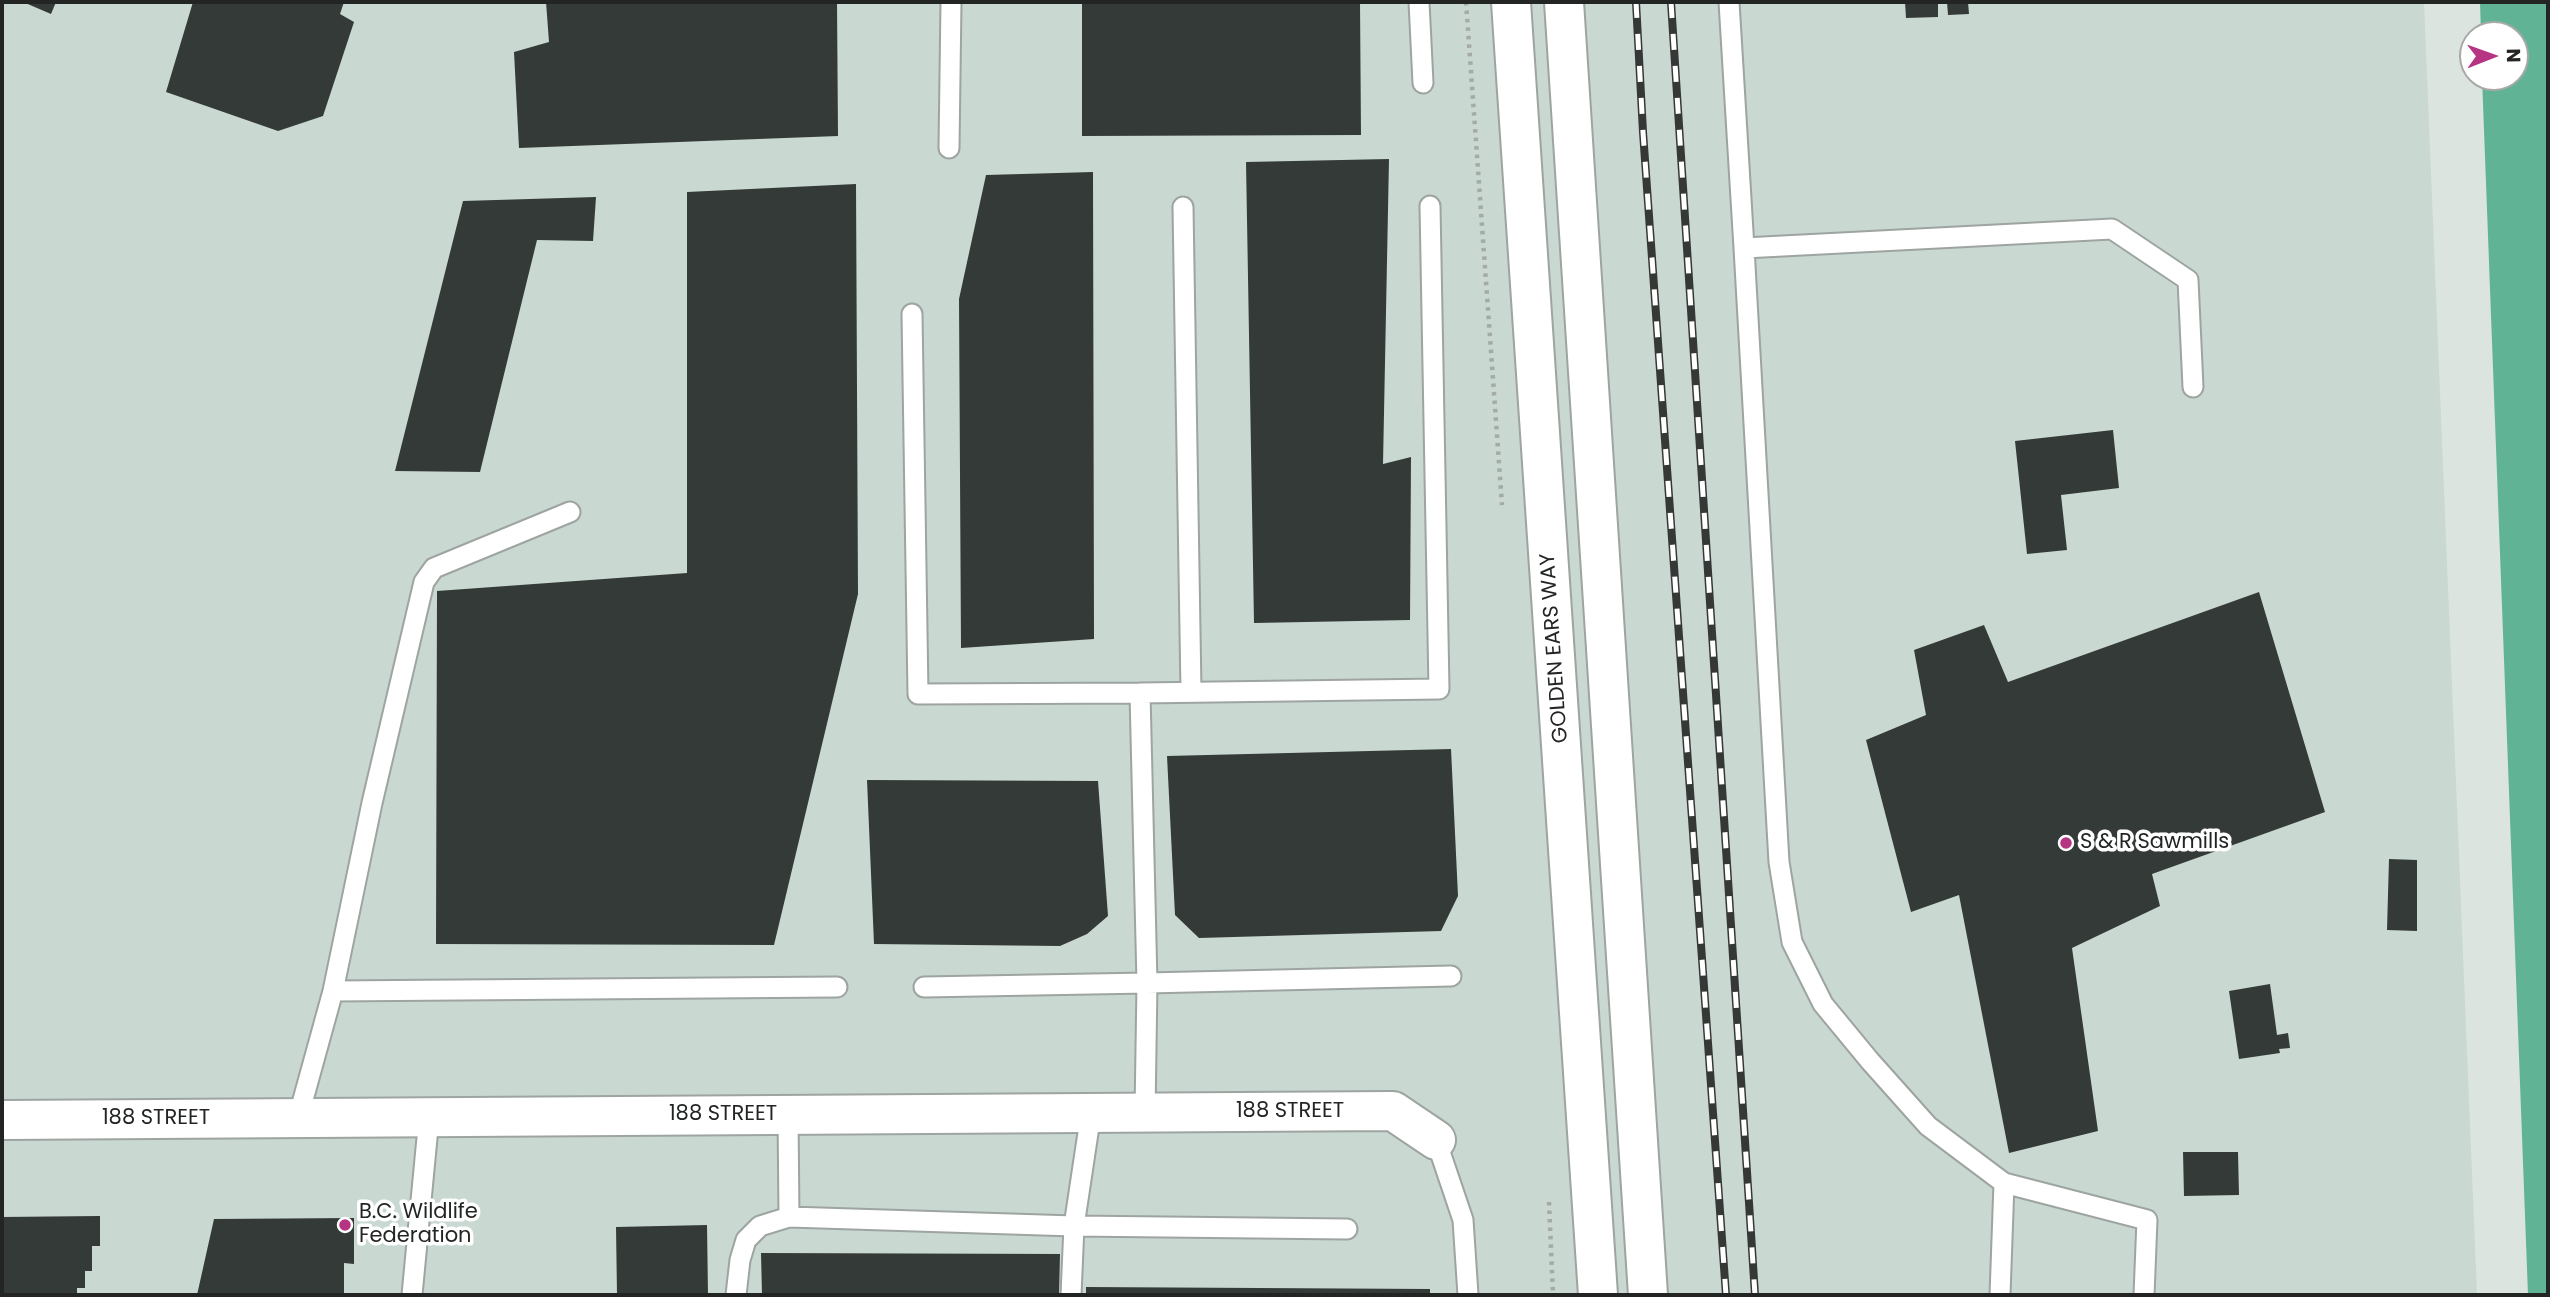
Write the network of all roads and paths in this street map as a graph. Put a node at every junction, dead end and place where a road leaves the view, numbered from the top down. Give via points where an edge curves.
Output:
1 (951, 2) edge
2 (1419, 2) edge
3 (1511, 2) edge
4 (1564, 2) edge
5 (1729, 2) edge
6 (1423, 83) dead end
7 (949, 148) dead end
8 (1430, 206) dead end
9 (1184, 207) dead end
10 (1744, 248) junction
11 (912, 314) dead end
12 (2193, 387) dead end
13 (570, 512) dead end
14 (1191, 691) junction
15 (1140, 693) junction
16 (1451, 976) dead end
17 (1147, 983) junction
18 (837, 986) dead end
19 (924, 987) dead end
20 (333, 992) junction
21 (1091, 1113) junction
22 (1145, 1113) junction
23 (788, 1115) junction
24 (429, 1117) junction
25 (298, 1118) junction
26 (2, 1120) edge
27 (1436, 1140) joint
28 (2004, 1183) junction
29 (789, 1217) junction
30 (1074, 1226) junction
31 (1347, 1229) dead end
32 (412, 1295) edge
33 (736, 1295) edge
34 (1071, 1295) edge
35 (1468, 1295) edge
36 (1598, 1295) edge
37 (1648, 1295) edge
38 (2000, 1295) edge
39 (2144, 1295) edge

1 - 7 lane
2 - 6 lane
3 - 36 main road, GOLDEN EARS WAY
4 - 37 main road
5 - 10 lane
8 - 14 lane via 1439,689
9 - 14 lane
10 - 12 lane via 2112,229 2188,281
10 - 28 lane via 1779,862 1792,942 1823,1004 1870,1061 1928,1126
11 - 15 lane via 918,694
13 - 20 lane via 434,568 424,582
14 - 15 lane
15 - 17 lane
16 - 17 lane
17 - 19 lane
17 - 22 lane
18 - 20 lane
20 - 25 lane
21 - 22 main road, 188 STREET
21 - 23 main road, 188 STREET
21 - 30 lane
22 - 27 main road, 188 STREET via 1394,1111
23 - 24 main road, 188 STREET
23 - 29 lane
24 - 25 main road, 188 STREET
24 - 32 lane
25 - 26 main road, 188 STREET
27 - 35 lane via 1463,1220
28 - 38 lane
28 - 39 lane via 2147,1220
29 - 30 lane
29 - 33 lane via 760,1226 746,1240
30 - 31 lane
30 - 34 lane

